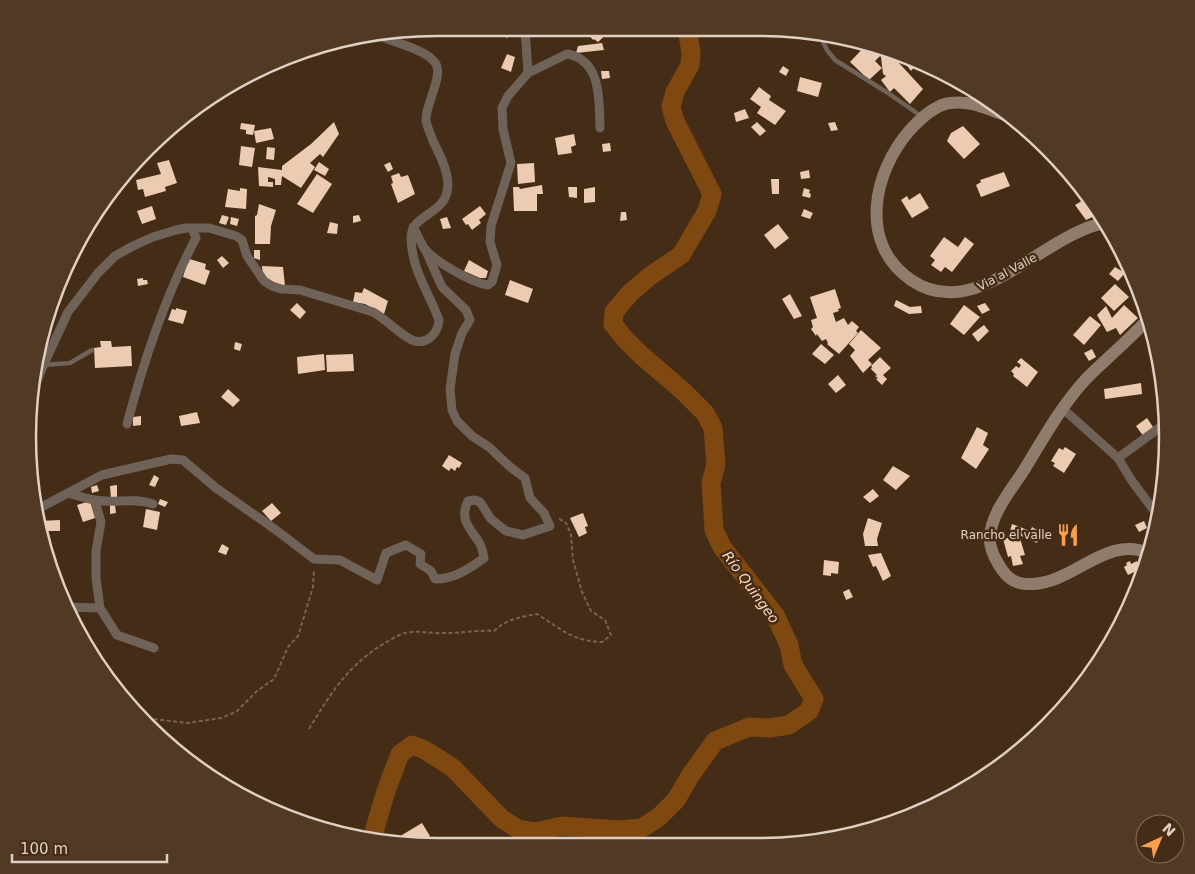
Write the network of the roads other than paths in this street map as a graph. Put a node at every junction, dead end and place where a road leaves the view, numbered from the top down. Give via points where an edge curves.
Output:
1 (526, 36) edge
2 (389, 40) edge
3 (823, 42) edge
4 (528, 73) junction
5 (987, 109) edge
6 (922, 116) junction
7 (600, 128) dead end
8 (1098, 225) edge
9 (413, 227) junction
10 (192, 228) junction
11 (425, 249) junction
12 (1142, 325) edge
13 (92, 350) dead end
14 (43, 366) joint
15 (1062, 408) junction
16 (128, 424) dead end
17 (1159, 428) edge
18 (1118, 458) junction
19 (68, 493) junction
20 (95, 501) junction
21 (153, 504) dead end
22 (43, 506) edge
23 (1152, 508) edge
24 (1142, 550) edge
25 (75, 607) edge
26 (100, 608) junction
27 (154, 648) dead end

1 - 4 street
2 - 9 street via 425,54 436,63 438,71 426,121 442,162 447,192 442,204
3 - 6 lane via 835,60
4 - 7 street via 567,54 586,62 594,75
4 - 11 street via 502,108 511,163 491,226 490,242 497,264 492,282 483,284 470,279
5 - 6 main road, Via al Valle via 962,102 948,103
6 - 8 main road, Via al Valle via 894,151 877,196 880,240 892,263 911,280 926,288 946,292 972,290 1080,230
9 - 10 street via 413,262 439,320 434,335 414,341 373,312 300,290 272,286 264,281 247,256 242,240 209,228
9 - 11 street
10 - 14 street via 152,237 115,256 68,312
10 - 16 street via 196,238 160,316
11 - 19 street via 442,287 466,310 470,320 455,354 450,390 452,410 457,421 472,436 489,446 525,478 530,498 544,513 550,526 523,535 506,531 491,519 480,502 468,501 464,514 484,558 459,574 435,579 431,571 420,564 420,554 406,545 386,553 377,580 340,560 314,559 183,460 170,459 102,475
12 - 15 main road
13 - 14 lane via 70,363
15 - 18 street
15 - 24 main road via 993,523 992,549 1002,570 1016,583 1048,582 1117,550
17 - 18 street
18 - 23 street
19 - 20 street
19 - 22 street
20 - 21 street via 133,500
20 - 26 street via 102,522 96,551
25 - 26 street
26 - 27 street via 117,635

